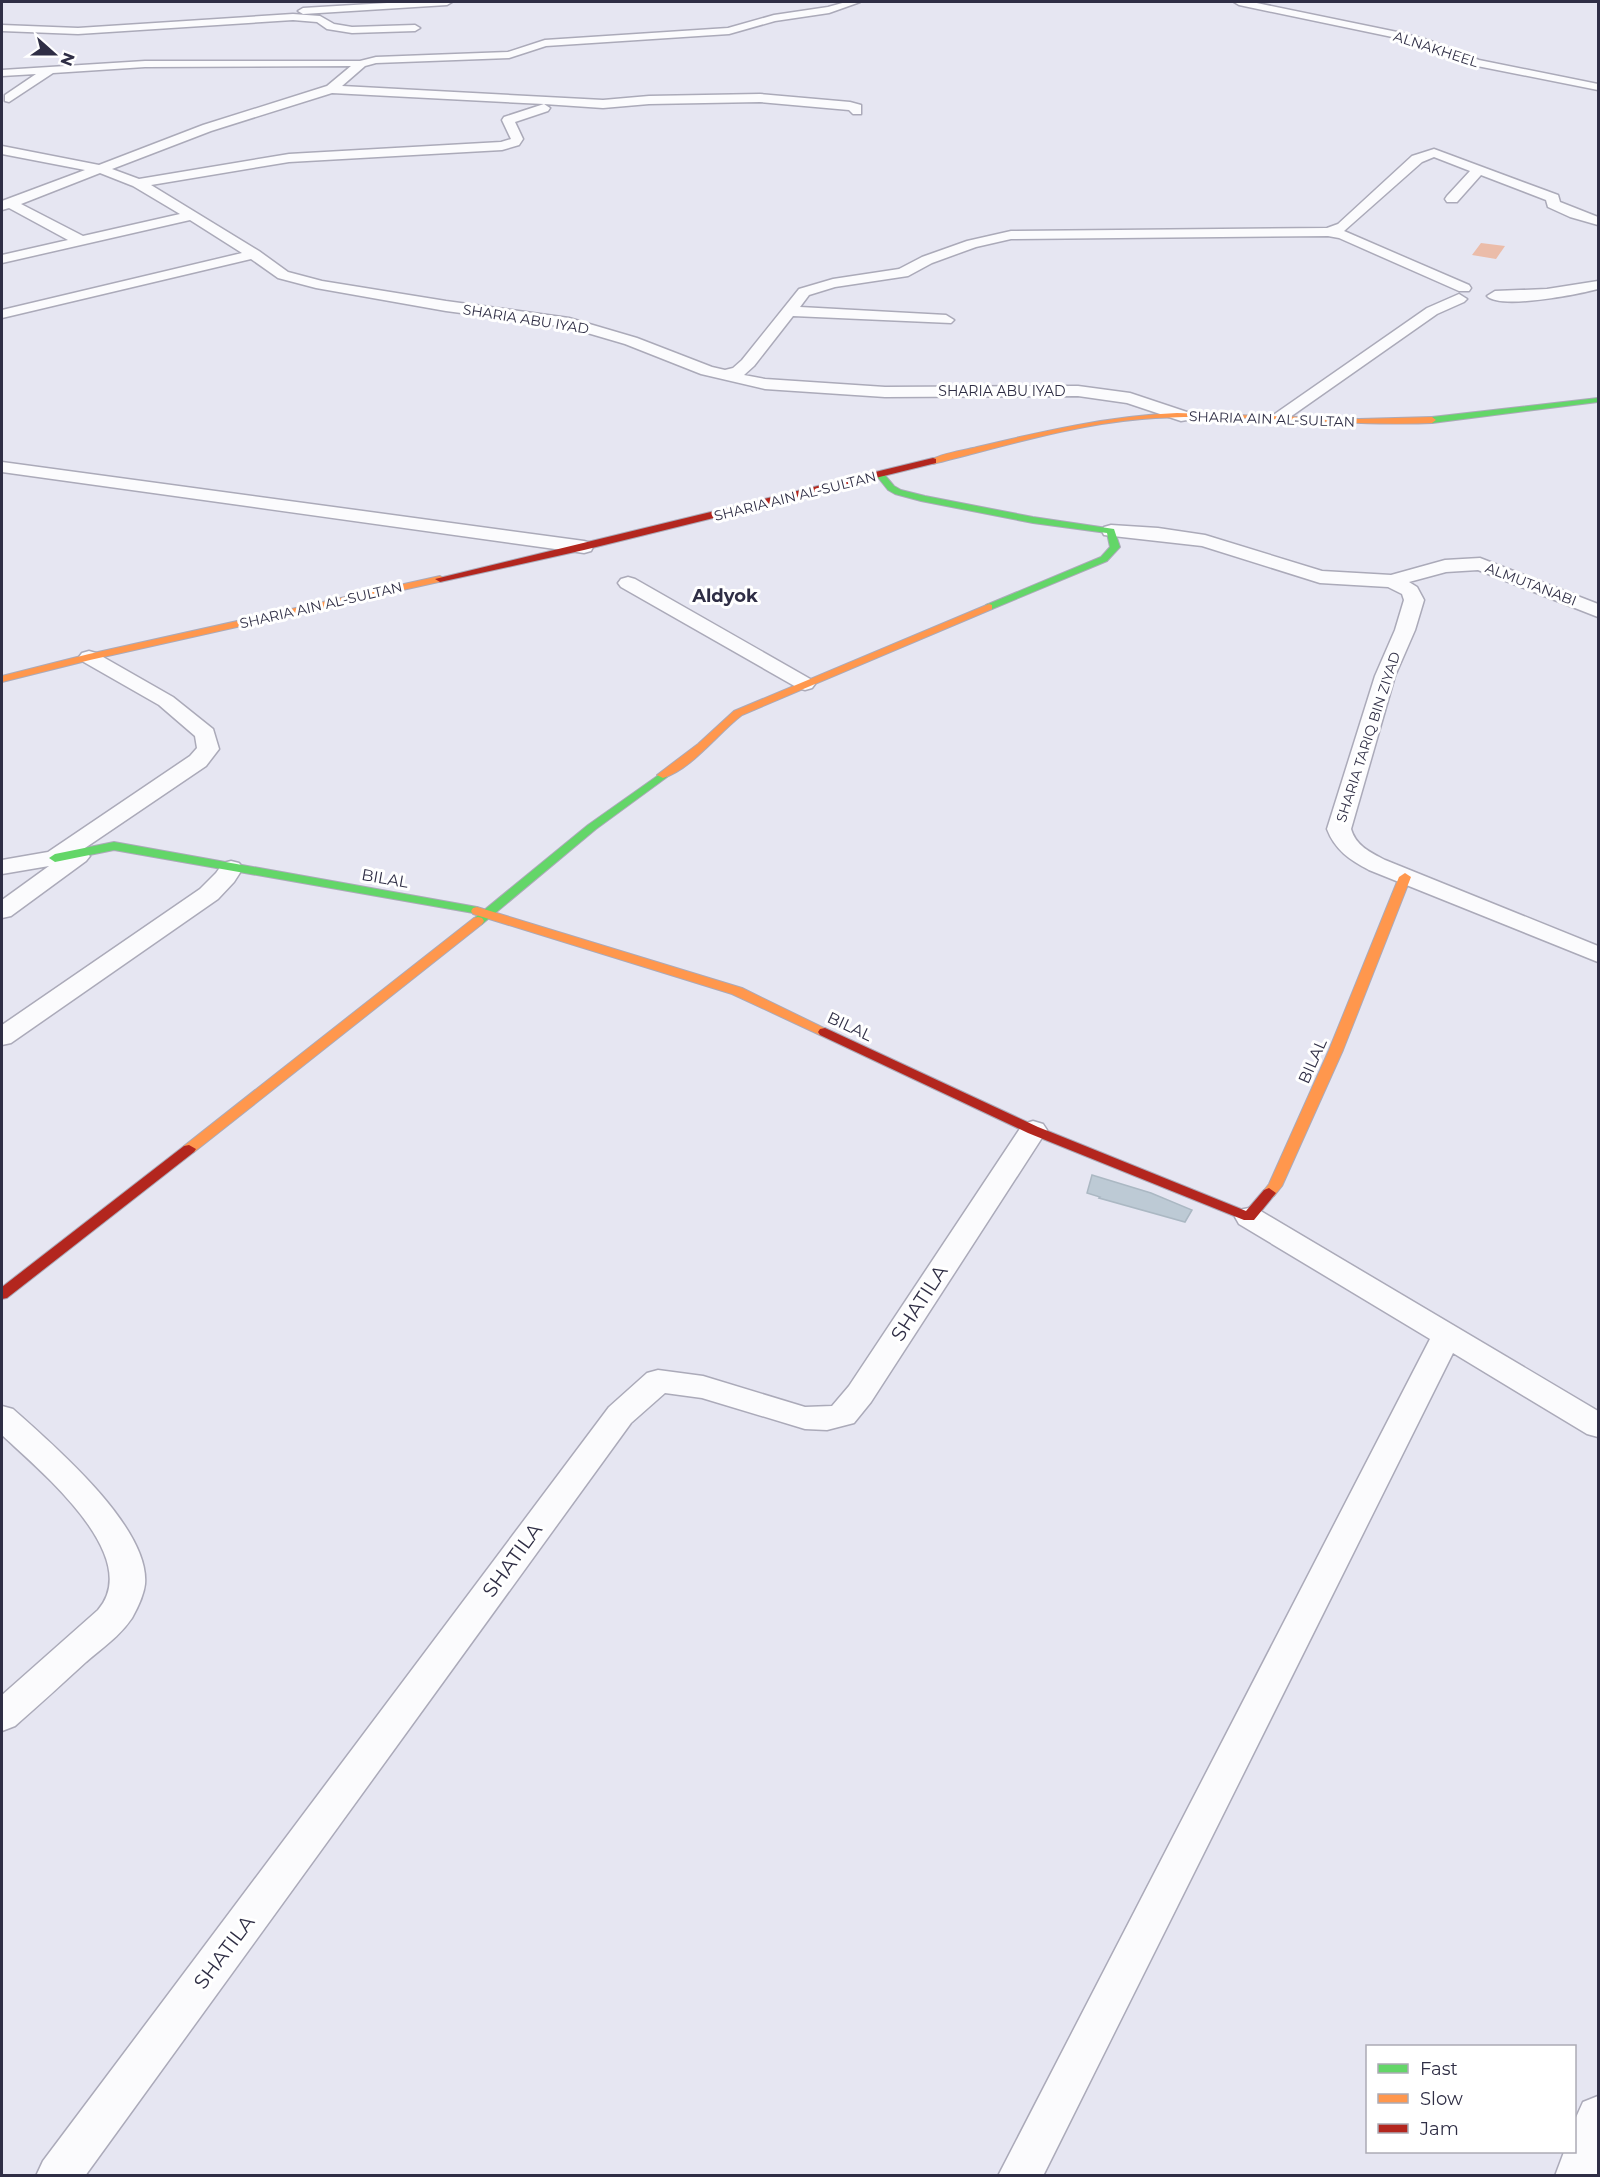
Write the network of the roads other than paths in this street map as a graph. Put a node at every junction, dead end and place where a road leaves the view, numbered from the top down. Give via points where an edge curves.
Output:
1 (447, 2) edge
2 (855, 2) edge
3 (1239, 2) edge
4 (460, 3) dead end
5 (160, 13) dead end
6 (2, 28) edge
7 (415, 28) junction
8 (392, 41) dead end
9 (357, 65) junction
10 (53, 68) junction
11 (2, 72) edge
12 (1599, 87) edge
13 (331, 89) junction
14 (9, 98) dead end
15 (555, 101) junction
16 (856, 111) dead end
17 (2, 150) edge
18 (97, 168) junction
19 (1478, 170) junction
20 (138, 183) junction
21 (1452, 199) dead end
22 (5, 204) edge
23 (191, 216) junction
24 (1599, 221) edge
25 (1328, 232) junction
26 (81, 241) junction
27 (254, 254) junction
28 (2, 259) edge
29 (1599, 285) edge
30 (1476, 295) junction
31 (790, 310) junction
32 (2, 314) edge
33 (946, 320) dead end
34 (724, 376) junction
35 (1599, 400) edge
36 (1181, 416) junction
37 (1277, 418) junction
38 (2, 467) edge
39 (880, 475) junction
40 (1112, 531) junction
41 (584, 547) junction
42 (1392, 581) junction
43 (627, 583) dead end
44 (1599, 611) edge
45 (89, 657) junction
46 (2, 679) edge
47 (805, 684) junction
48 (99, 828) junction
49 (114, 846) junction
50 (82, 853) junction
51 (55, 858) junction
52 (2, 867) edge
53 (231, 868) junction
54 (1405, 877) junction
55 (2, 911) edge
56 (490, 913) junction
57 (1599, 955) edge
58 (2, 1037) edge
59 (1033, 1130) junction
60 (1249, 1217) junction
61 (2, 1294) edge
62 (1447, 1335) junction
63 (2, 1417) edge
64 (1599, 1426) edge
65 (2, 1716) edge
66 (1599, 2116) edge
67 (58, 2175) edge
68 (1020, 2175) edge
69 (1577, 2175) edge

1 - 5 street via 174,20 152,17
2 - 9 street via 729,31 545,43 509,55 376,60
3 - 12 street, ALNAKHEEL via 1408,38 1486,65
4 - 7 street
6 - 7 street via 78,32 292,17 320,19 331,27 352,30
7 - 8 street
9 - 10 street via 198,63
9 - 13 street
10 - 11 street
10 - 14 street
13 - 15 street
13 - 18 street
15 - 16 street via 603,104 760,98 849,106 857,108
15 - 20 street via 508,120 517,139 502,146 288,158
17 - 18 street, SHARIA ABU IYAD
18 - 20 street, SHARIA ABU IYAD
18 - 22 street
19 - 21 street
19 - 24 street via 1553,198 1553,204 1562,209
19 - 25 street via 1434,153 1417,159 1343,227
20 - 23 street, SHARIA ABU IYAD
22 - 26 street
23 - 26 street
23 - 27 street, SHARIA ABU IYAD
25 - 30 street via 1343,235
25 - 31 street via 1005,236 927,260 903,273 813,288 804,292
26 - 28 street
27 - 32 street
27 - 34 street, SHARIA ABU IYAD via 283,275 301,280 399,299 569,323 631,341
29 - 30 street via 1553,293
30 - 37 street via 1432,311
31 - 33 street
31 - 34 street via 748,363
34 - 36 street, SHARIA ABU IYAD via 765,384 859,392 1078,391 1130,398
35 - 37 street, SHARIA AIN AL-SULTAN via 1409,422
36 - 37 street, SHARIA AIN AL-SULTAN
36 - 39 street, SHARIA AIN AL-SULTAN via 1140,417 1056,431
38 - 41 street
39 - 40 street via 898,492 924,500
39 - 41 street, SHARIA AIN AL-SULTAN
40 - 42 street via 1205,541 1320,577
40 - 47 street via 1115,550 1104,559
41 - 45 street, SHARIA AIN AL-SULTAN
42 - 44 street, ALMUTANABI via 1445,566 1480,564
42 - 54 street, SHARIA TARIQ BIN ZIYAD via 1410,591 1414,600 1385,676 1339,829 1342,842 1359,855
43 - 47 street
45 - 46 street, SHARIA AIN AL-SULTAN
45 - 48 street via 166,701 205,734 208,742 208,749 198,761
47 - 56 street via 738,713 696,751 554,857
48 - 49 street via 102,843
48 - 51 street
49 - 50 street, BILAL
49 - 53 street, BILAL
50 - 51 street, BILAL
50 - 55 street
51 - 52 street
53 - 56 street, BILAL
53 - 58 street via 208,894
54 - 57 street, SHARIA TARIQ BIN ZIYAD
54 - 60 street, BILAL via 1336,1050 1275,1186
56 - 59 street, BILAL via 737,991
56 - 61 street
59 - 60 street, BILAL
59 - 67 street, SHATILA via 843,1415 805,1418 703,1387 665,1381 657,1381 620,1414
60 - 62 street
62 - 64 street
62 - 68 street
63 - 65 street via 90,1503 123,1554 129,1576 120,1606 102,1628
66 - 69 street

